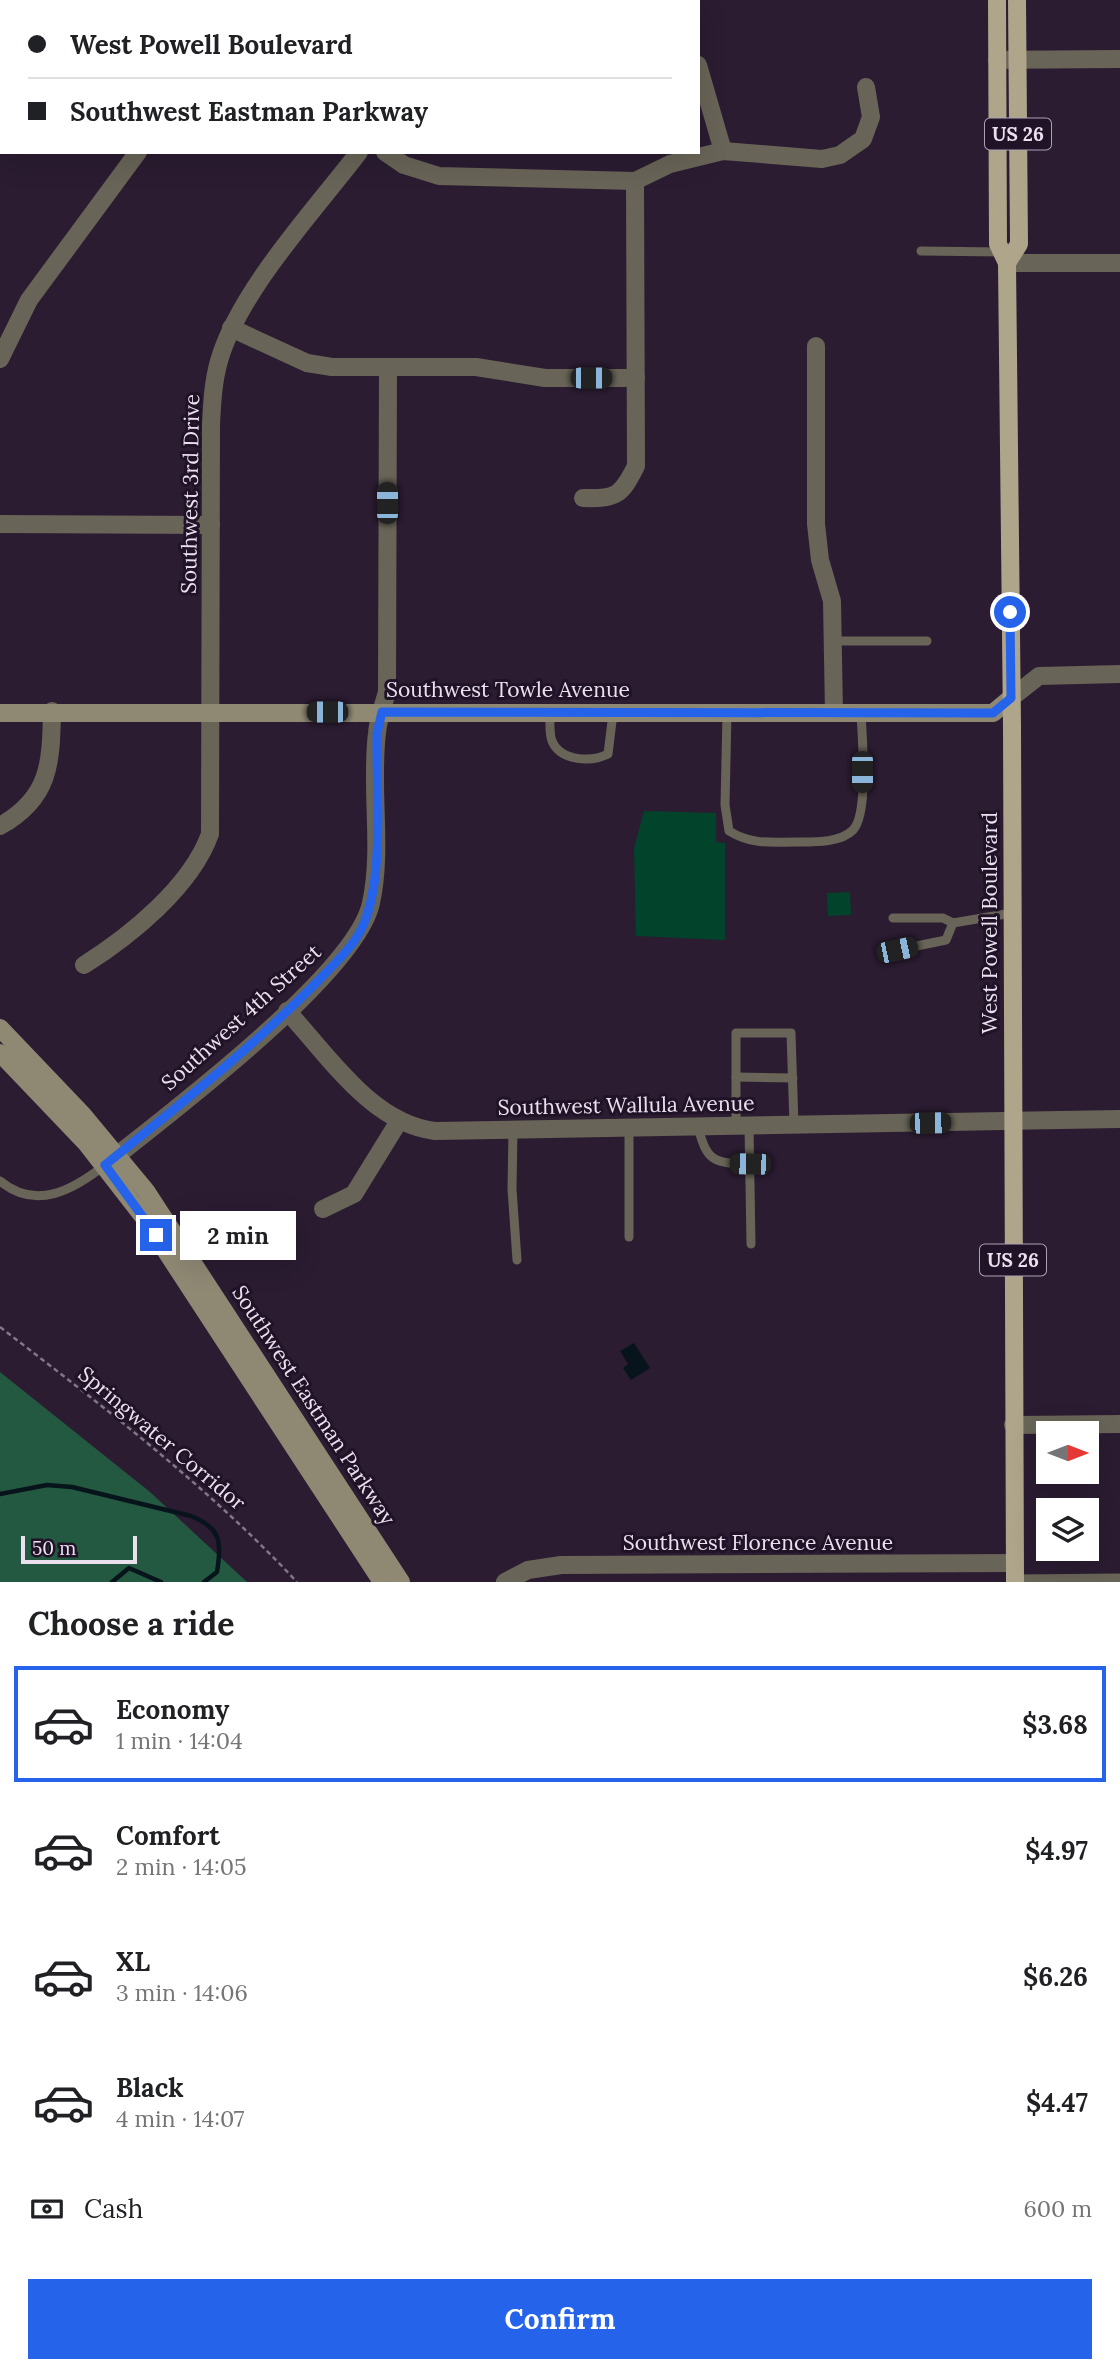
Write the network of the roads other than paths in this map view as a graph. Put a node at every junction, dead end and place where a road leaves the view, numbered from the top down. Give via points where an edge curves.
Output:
1 (997, 0) edge
2 (1017, 0) edge
3 (1120, 59) edge
4 (997, 60) junction
5 (1018, 60) junction
6 (700, 72) edge
7 (866, 87) dead end
8 (723, 151) junction
9 (137, 154) edge
10 (357, 154) edge
11 (389, 154) edge
12 (635, 181) junction
13 (921, 251) dead end
14 (1004, 258) junction
15 (1120, 263) edge
16 (231, 328) junction
17 (816, 346) dead end
18 (0, 359) edge
19 (388, 368) junction
20 (636, 378) junction
21 (583, 498) dead end
22 (0, 524) edge
23 (211, 525) junction
24 (833, 641) junction
25 (927, 641) dead end
26 (1120, 674) edge
27 (1011, 698) junction
28 (52, 712) junction
29 (212, 712) junction
30 (382, 712) junction
31 (614, 712) junction
32 (0, 713) edge
33 (550, 713) junction
34 (727, 713) junction
35 (834, 713) junction
36 (861, 713) junction
37 (0, 826) edge
38 (1012, 914) junction
39 (893, 918) dead end
40 (953, 923) junction
41 (897, 950) dead end
42 (83, 965) dead end
43 (288, 1011) junction
44 (0, 1028) edge
45 (0, 1053) edge
46 (736, 1077) junction
47 (793, 1078) junction
48 (1120, 1119) edge
49 (399, 1121) junction
50 (1012, 1121) junction
51 (793, 1125) junction
52 (742, 1126) junction
53 (698, 1127) junction
54 (629, 1128) junction
55 (513, 1130) junction
56 (111, 1160) junction
57 (750, 1164) junction
58 (0, 1181) edge
59 (323, 1209) dead end
60 (629, 1237) dead end
61 (751, 1244) dead end
62 (517, 1260) dead end
63 (1013, 1424) junction
64 (1120, 1424) edge
65 (1014, 1575) edge
66 (1120, 1577) edge
67 (382, 1582) edge
68 (401, 1582) edge
69 (505, 1582) edge

1 - 4 main road, West Powell Boulevard / US 26
2 - 5 main road, West Powell Boulevard / US 26
3 - 5 street
4 - 5 street
4 - 14 main road, West Powell Boulevard / US 26 via 998,244
5 - 14 main road, West Powell Boulevard / US 26 via 1019,244
6 - 8 street
7 - 8 street via 870,127 863,139 840,155 802,159
8 - 12 street via 670,164
9 - 18 street via 29,300
10 - 16 street, Southwest 3rd Drive via 253,290
11 - 12 street via 424,173 458,178
12 - 20 street
13 - 14 lane
14 - 15 street
14 - 27 main road, West Powell Boulevard / US 26
16 - 19 street via 318,365
16 - 23 street, Southwest 3rd Drive via 212,400
17 - 24 street via 816,524 832,601
19 - 20 street via 476,367 536,377
19 - 30 street, Southwest 4th Street via 387,692
20 - 21 street via 636,466 625,489 610,499
22 - 23 street
23 - 29 street, Southwest 3rd Drive
24 - 25 lane
24 - 35 street
26 - 27 street via 1039,676
27 - 36 main road, Southwest Towle Avenue via 993,713
27 - 38 main road, West Powell Boulevard / US 26
28 - 29 main road, Southwest Towle Avenue
28 - 32 main road, Southwest Towle Avenue
28 - 37 street via 51,752 41,789 30,804
29 - 30 main road, Southwest Towle Avenue
29 - 42 street, Southwest 3rd Drive via 212,816 203,854 180,884 134,928
30 - 33 main road, Southwest Towle Avenue
30 - 43 street, Southwest 4th Street via 377,733 371,903 355,940
31 - 33 main road, Southwest Towle Avenue
31 - 33 lane via 608,754 598,759 570,757 557,750 550,739
31 - 34 main road, Southwest Towle Avenue
34 - 35 main road, Southwest Towle Avenue
34 - 36 lane via 725,805 729,831 747,842 816,842 855,829 861,810
35 - 36 main road, Southwest Towle Avenue
38 - 40 lane
38 - 50 main road, West Powell Boulevard / US 26
39 - 40 lane via 943,918
40 - 41 lane via 946,940
43 - 49 street, Southwest Wallula Avenue via 373,1104
43 - 56 street, Southwest 4th Street
44 - 56 main road, Southwest Eastman Parkway
45 - 56 main road, Southwest Eastman Parkway
46 - 47 lane
46 - 47 lane via 736,1033 792,1033
46 - 52 lane
47 - 51 lane
48 - 50 street, Southwest Wallula Avenue
49 - 55 street, Southwest Wallula Avenue via 435,1131
49 - 59 street via 354,1194
50 - 51 street, Southwest Wallula Avenue
50 - 63 main road, West Powell Boulevard / US 26
51 - 52 street, Southwest Wallula Avenue
52 - 53 street, Southwest Wallula Avenue
52 - 57 lane
53 - 54 street, Southwest Wallula Avenue
53 - 57 lane via 710,1157 723,1164
54 - 55 street, Southwest Wallula Avenue
54 - 60 lane
55 - 62 lane
56 - 58 lane via 85,1181 53,1195 26,1194
56 - 67 main road, Southwest Eastman Parkway
56 - 68 main road, Southwest Eastman Parkway via 169,1224
57 - 61 lane
63 - 64 street
63 - 65 main road, West Powell Boulevard / US 26
65 - 66 lane
65 - 69 street, Southwest Florence Avenue via 561,1565 528,1570

